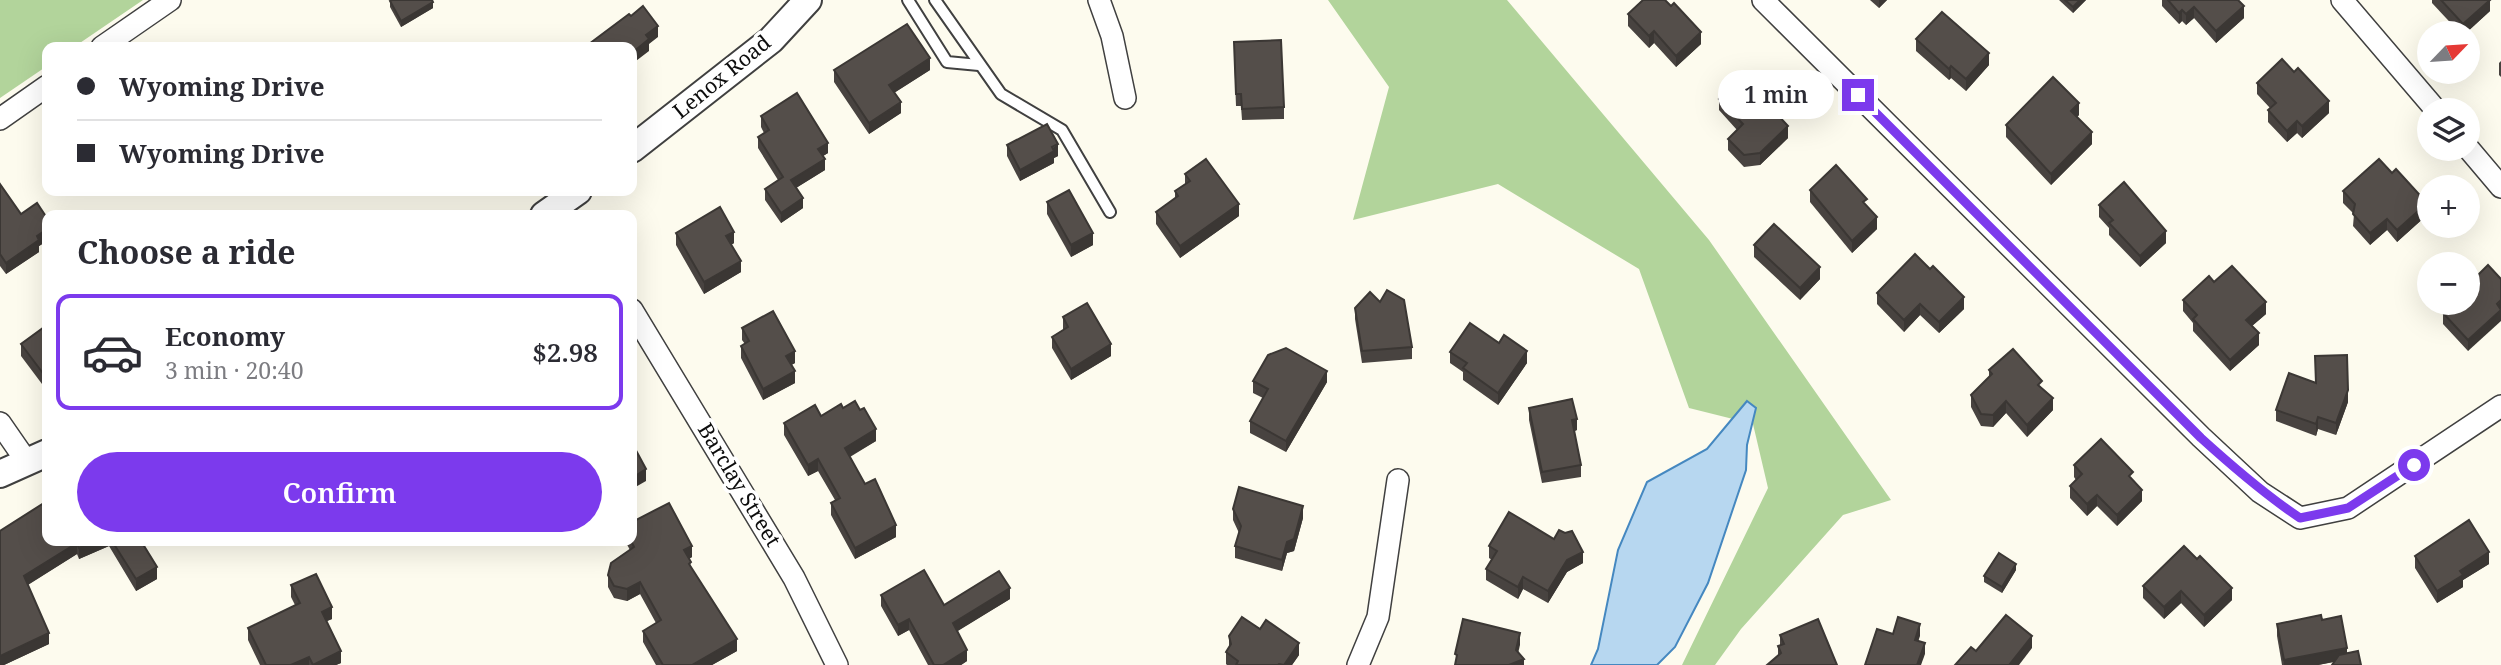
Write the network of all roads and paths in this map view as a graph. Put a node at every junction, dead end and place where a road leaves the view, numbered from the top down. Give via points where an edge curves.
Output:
1 (170, 0) edge
2 (808, 0) edge
3 (935, 0) edge
4 (1099, 0) edge
5 (1763, 0) edge
6 (2342, 0) edge
7 (909, 1) edge
8 (109, 42) edge
9 (979, 65) junction
10 (42, 90) edge
11 (1125, 98) dead end
12 (2426, 98) edge
13 (0, 119) edge
14 (637, 145) edge
15 (2479, 161) edge
16 (2501, 187) edge
17 (1110, 212) dead end
18 (637, 318) edge
19 (2501, 407) edge
20 (0, 424) edge
21 (37, 458) edge
22 (0, 474) edge
23 (1398, 480) dead end
24 (837, 665) edge
25 (1358, 665) edge

1 - 8 street
2 - 14 street, Lenox Road via 771,40
3 - 9 lane
4 - 11 street
5 - 19 street via 2201,438 2260,492 2300,518 2348,508
6 - 12 street
7 - 9 lane via 947,62
9 - 17 lane via 1001,93 1062,130
10 - 13 street
15 - 16 street
18 - 24 street, Barclay Street via 787,566
20 - 21 street
21 - 22 street
23 - 25 street via 1378,617

